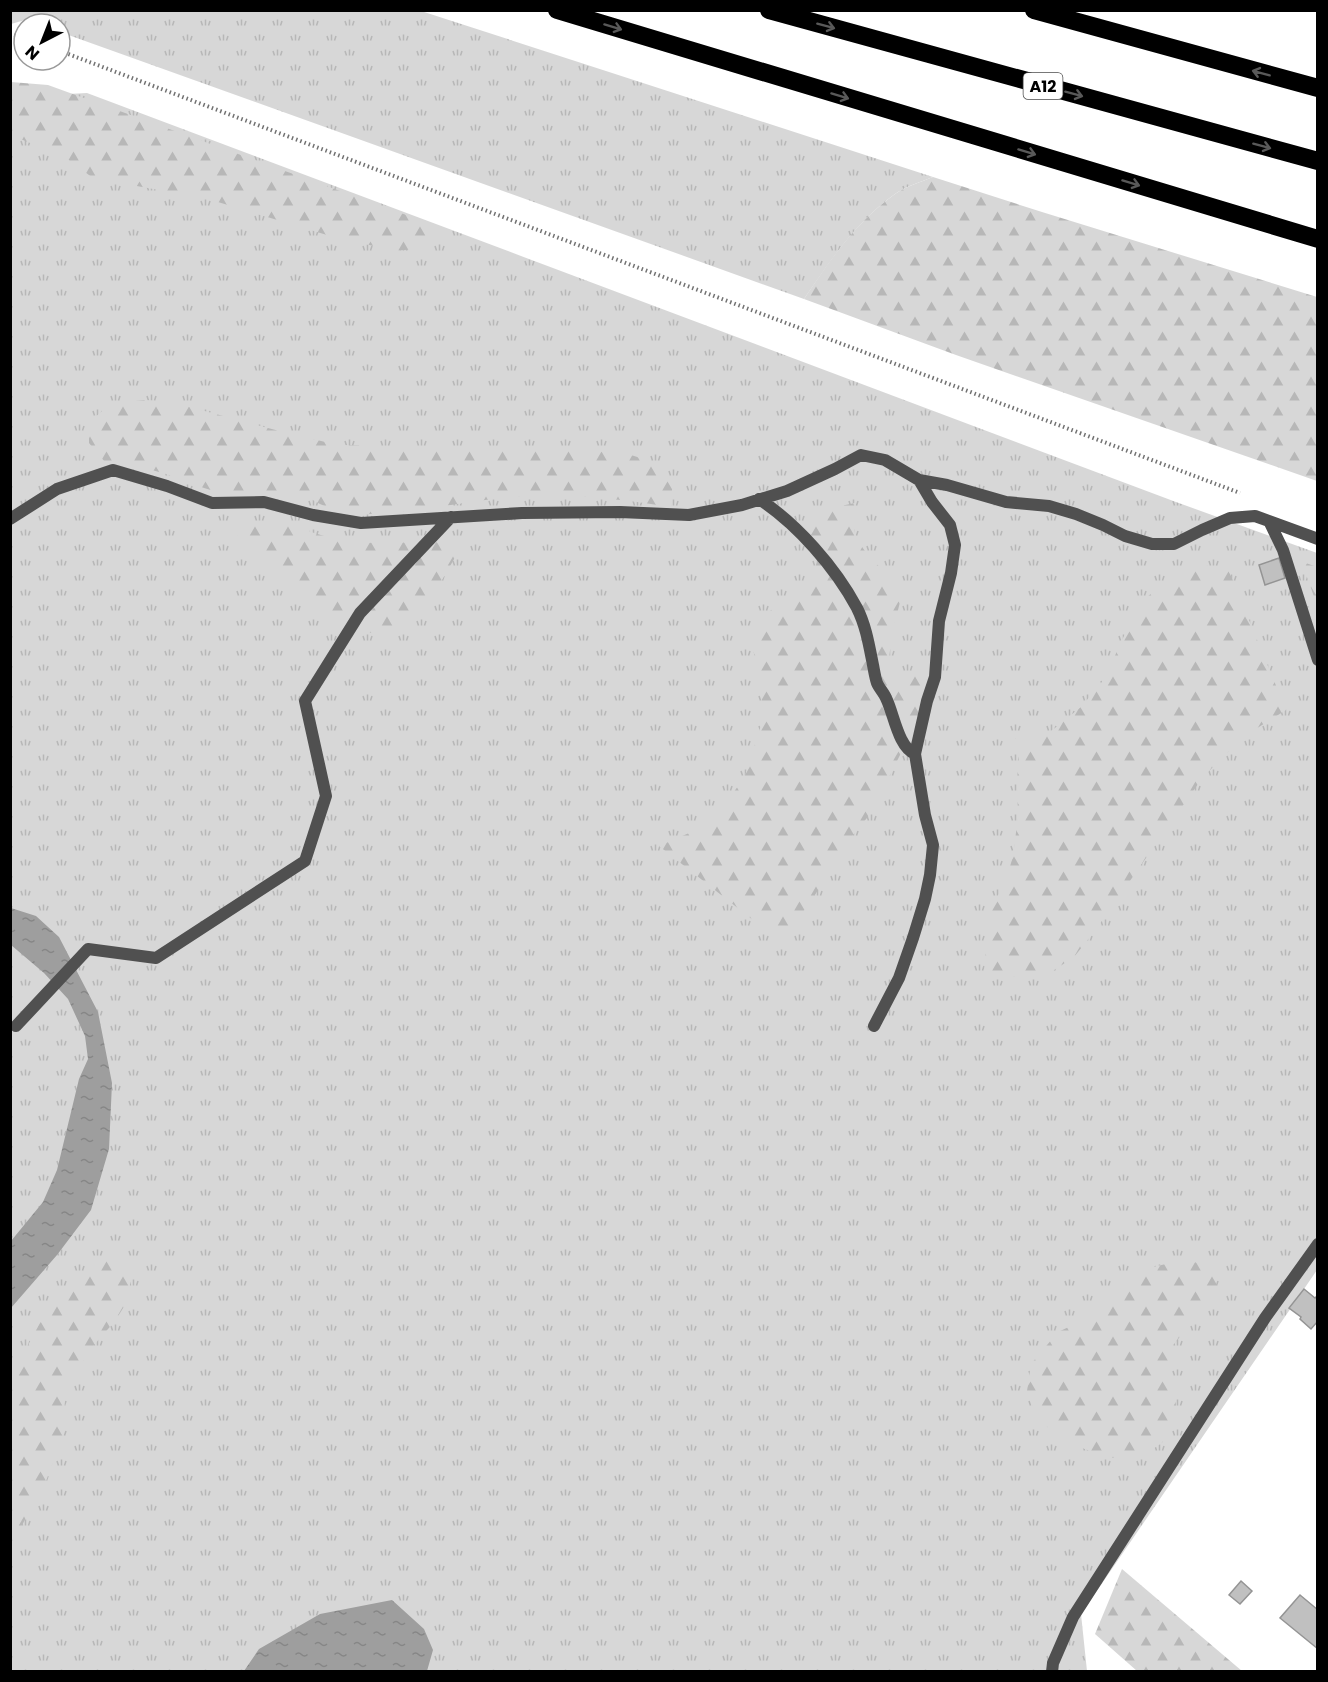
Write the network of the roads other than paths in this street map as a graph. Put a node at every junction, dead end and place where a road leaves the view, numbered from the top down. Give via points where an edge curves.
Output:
1 (557, 10) edge
2 (769, 10) edge
3 (1034, 10) edge
4 (1317, 88) edge
5 (1317, 161) edge
6 (1317, 239) edge
7 (919, 480) junction
8 (759, 500) junction
9 (451, 517) junction
10 (10, 519) edge
11 (1270, 523) junction
12 (1317, 539) edge
13 (1317, 660) edge
14 (915, 754) junction
15 (16, 1026) dead end
16 (874, 1026) dead end
17 (1317, 1244) edge
18 (1052, 1671) edge

1 -> 6 highway
2 -> 5 highway, A12
4 -> 3 highway
7 - 8 lane via 885,460 861,455 787,491
7 - 11 lane via 1006,502 1049,506 1152,544 1174,544 1230,518 1255,516
7 - 14 lane via 950,525 955,545 939,621 935,677
8 - 9 lane via 689,515 598,512
8 - 14 lane via 809,541 844,586 867,633 877,683 899,734
9 - 10 lane via 361,523 264,502 212,503 113,470 57,489
9 - 15 lane via 360,612 305,701 326,796 305,861 156,958 88,949
11 - 12 lane
11 - 13 lane via 1284,550
14 - 16 lane via 933,845 930,875 914,938
17 - 18 lane via 1073,1617

